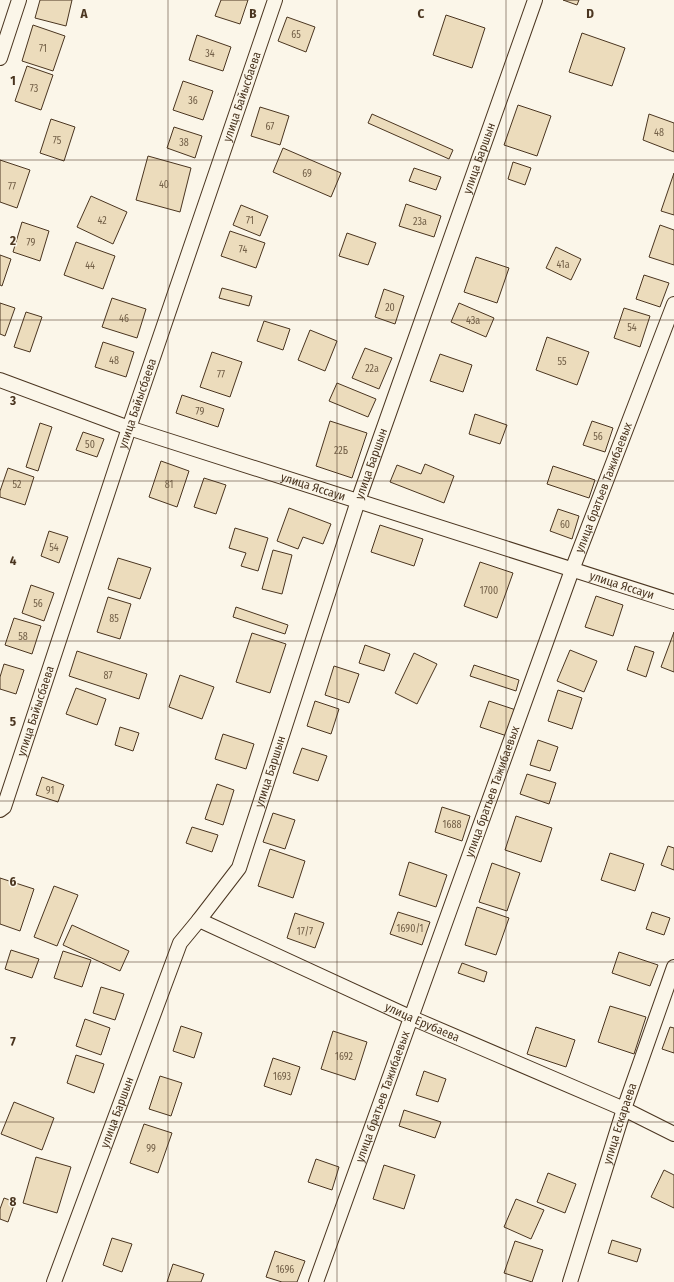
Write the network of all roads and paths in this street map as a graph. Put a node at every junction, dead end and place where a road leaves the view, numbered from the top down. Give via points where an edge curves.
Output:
1 (19, 0) edge
2 (275, 0) edge
3 (535, 0) edge
4 (0, 58) edge
5 (674, 304) edge
6 (0, 380) edge
7 (129, 428) junction
8 (358, 501) junction
9 (572, 570) junction
10 (674, 602) edge
11 (2, 809) edge
12 (199, 920) junction
13 (674, 968) edge
14 (412, 1018) junction
15 (624, 1109) junction
16 (674, 1134) edge
17 (54, 1282) edge
18 (316, 1282) edge
19 (570, 1282) edge

1 - 4 street
2 - 7 street, улица Байысбаева
3 - 8 street, улица Баршын
5 - 9 street, улица братьев Тажибаевых
6 - 7 street, улица Яссауи
7 - 8 street, улица Яссауи
7 - 11 street, улица Байысбаева
8 - 9 street, улица Яссауи
8 - 12 street, улица Баршын via 239,868
9 - 10 street, улица Яссауи
9 - 14 street, улица братьев Тажибаевых
12 - 14 street, улица Ерубаева
12 - 17 street, улица Баршын via 180,943
13 - 15 street, улица Ескараева
14 - 15 street, улица Ерубаева
14 - 18 street, улица братьев Тажибаевых
15 - 16 street, улица Ерубаева
15 - 19 street, улица Ескараева

